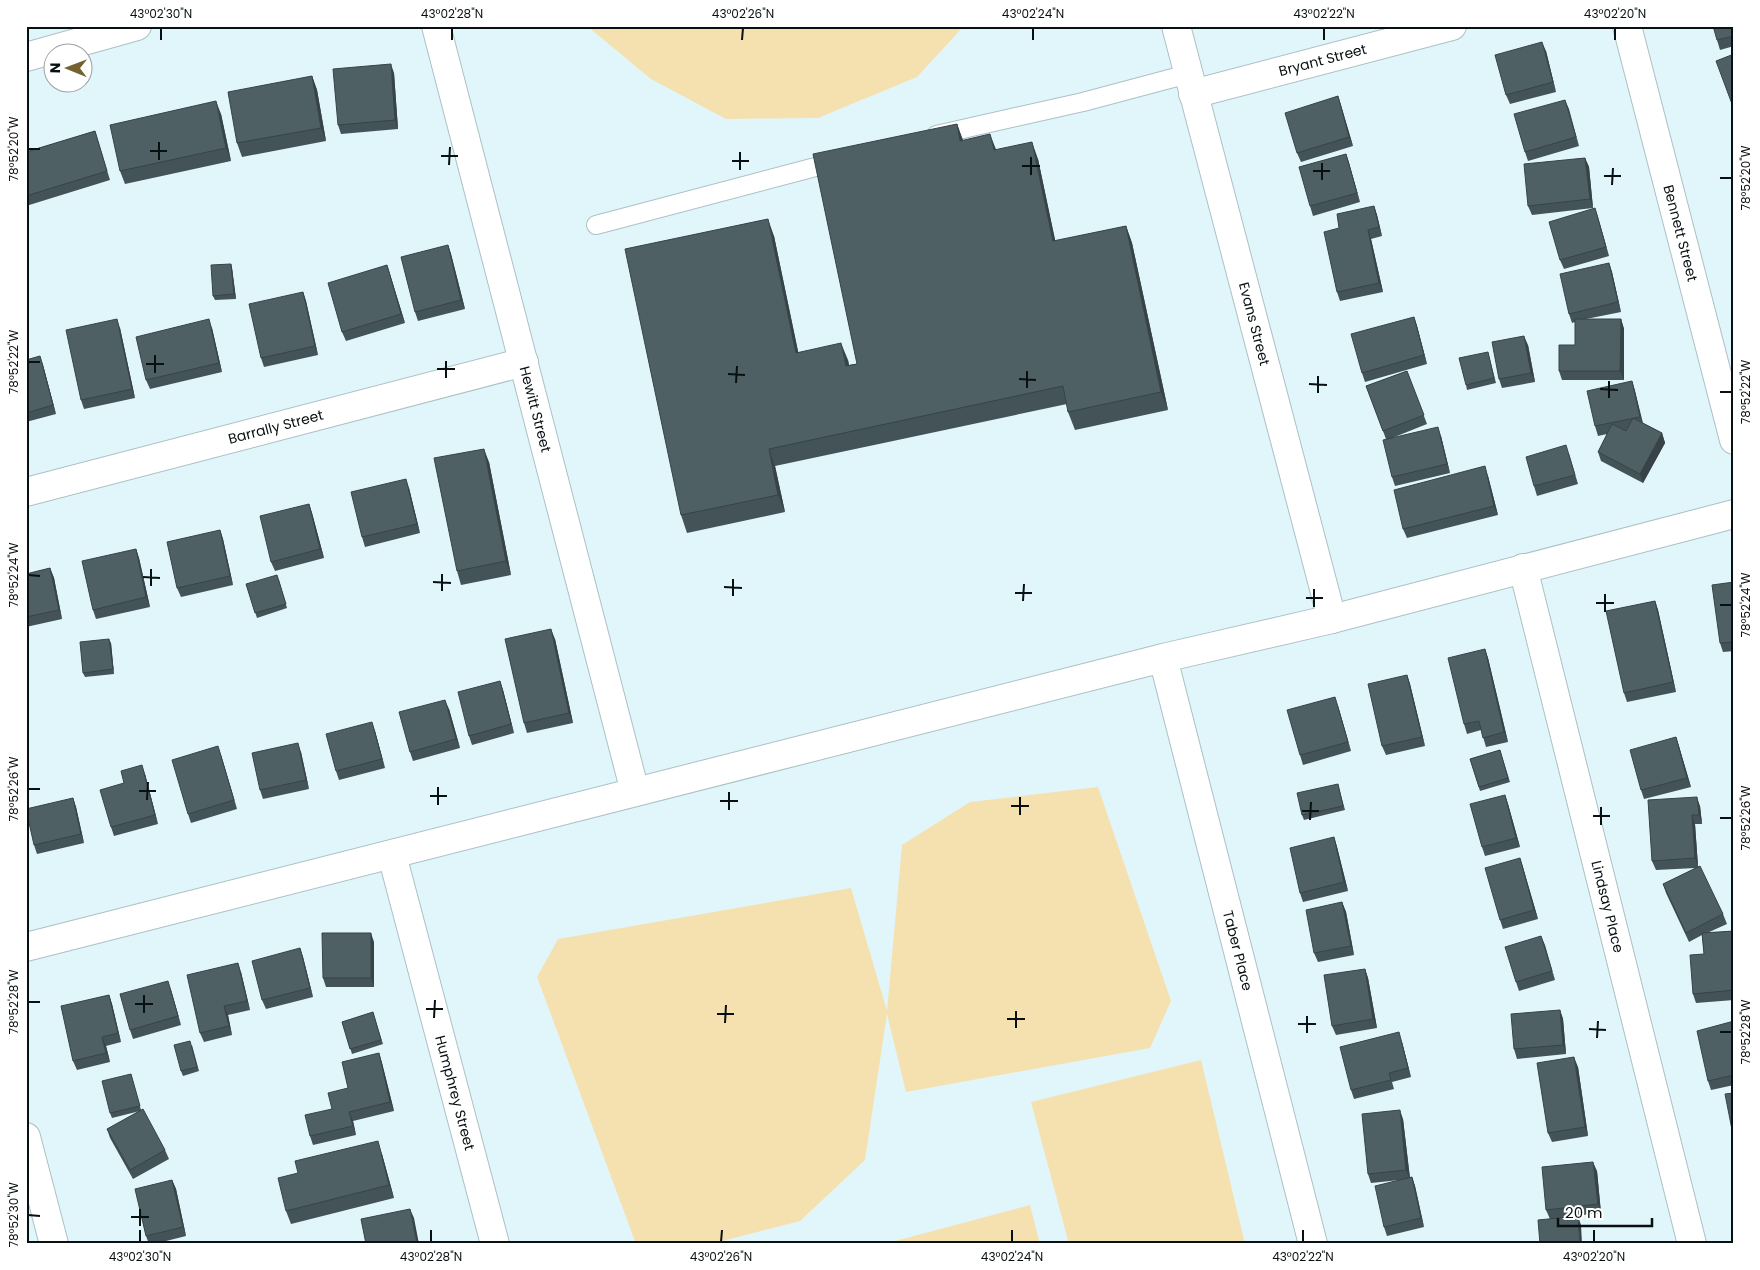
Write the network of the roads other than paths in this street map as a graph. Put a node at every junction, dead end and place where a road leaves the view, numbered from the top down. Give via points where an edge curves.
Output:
1 (136, 26) edge
2 (436, 26) edge
3 (1176, 26) edge
4 (1452, 26) edge
5 (1627, 26) edge
6 (26, 57) edge
7 (1191, 84) junction
8 (919, 139) edge
9 (852, 157) edge
10 (596, 225) dead end
11 (524, 362) junction
12 (1734, 440) edge
13 (26, 492) edge
14 (1734, 514) edge
15 (1523, 568) junction
16 (1332, 620) junction
17 (1163, 658) junction
18 (635, 792) junction
19 (392, 855) junction
20 (26, 947) edge
21 (26, 1137) edge
22 (54, 1244) edge
23 (495, 1244) edge
24 (1313, 1244) edge
25 (1692, 1244) edge

1 - 6 street
2 - 11 street, Hewitt Street
3 - 7 street, Evans Street
4 - 7 street, Bryant Street
5 - 12 street, Bennett Street
7 - 8 lane via 1083,102
7 - 16 street, Evans Street
9 - 10 lane
11 - 13 street, Barrally Street
11 - 18 street, Hewitt Street
14 - 15 street
15 - 16 street
15 - 25 street, Lindsay Place
16 - 17 street
17 - 18 street
17 - 24 street, Taber Place
18 - 19 street
19 - 20 street
19 - 23 street, Humphrey Street
21 - 22 street

